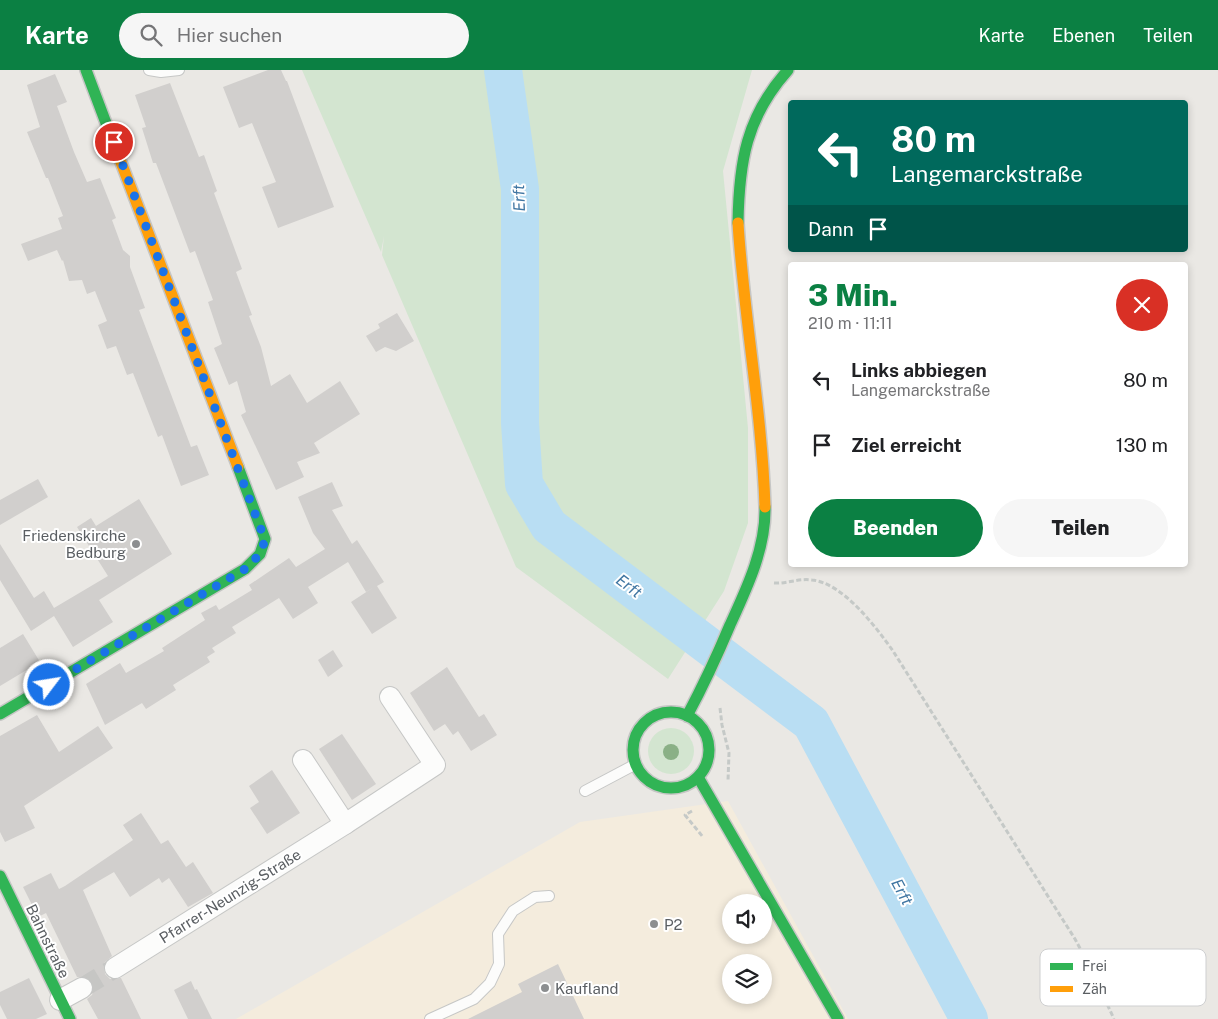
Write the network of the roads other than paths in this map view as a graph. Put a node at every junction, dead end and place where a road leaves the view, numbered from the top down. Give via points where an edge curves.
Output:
1 (86, 70) edge
2 (149, 70) edge
3 (179, 70) edge
4 (788, 70) edge
5 (390, 697) dead end
6 (0, 714) edge
7 (687, 716) junction
8 (303, 760) dead end
9 (636, 764) junction
10 (698, 777) junction
11 (585, 791) dead end
12 (345, 824) junction
13 (0, 876) edge
14 (550, 896) dead end
15 (115, 968) tunnel mouth
16 (82, 988) tunnel mouth
17 (60, 1000) junction
18 (70, 1019) edge
19 (430, 1019) edge
20 (838, 1019) edge

1 - 6 street via 265,540 260,554 245,569
2 - 3 lane
4 - 7 street via 773,87 748,136 739,182 742,280 764,474 765,514 760,548 750,581
5 - 12 street, Pfarrer-Neunzig-Straße via 435,766
7 - 9 street via 670,712 657,714 646,721 633,744
7 - 10 street via 698,723 707,739 709,753
8 - 12 street
9 - 10 street via 641,775 664,788 678,788
9 - 11 lane
10 - 20 street
12 - 15 street, Pfarrer-Neunzig-Straße
13 - 17 street, Bahnstraße
14 - 19 lane via 535,897 513,911 498,934 499,964 490,983 474,998
16 - 17 street
17 - 18 street, Bahnstraße

